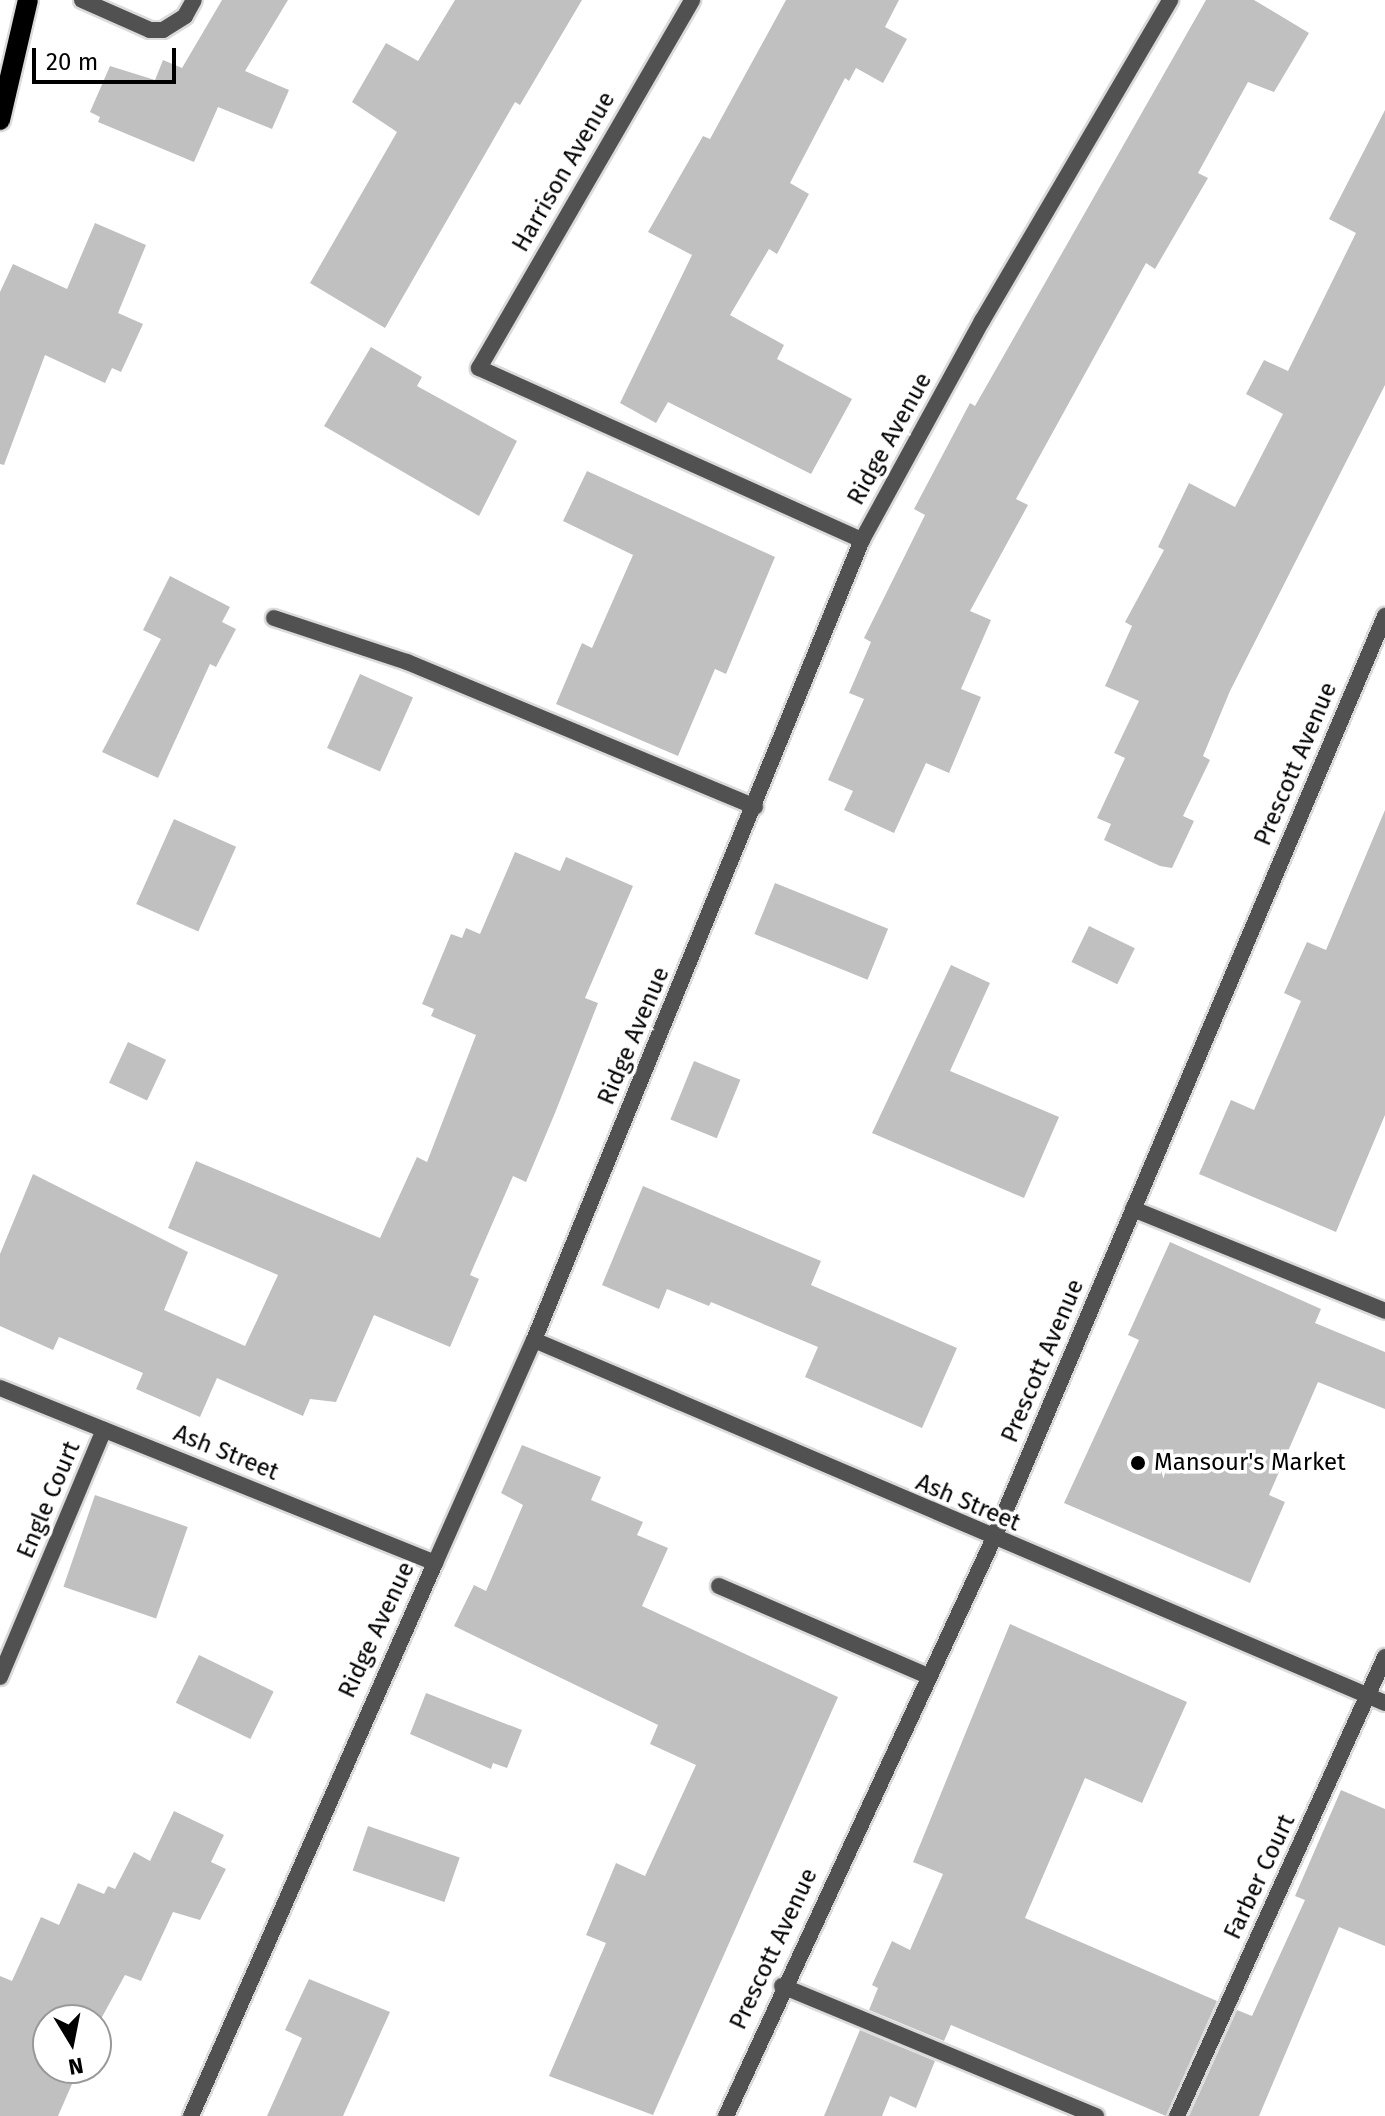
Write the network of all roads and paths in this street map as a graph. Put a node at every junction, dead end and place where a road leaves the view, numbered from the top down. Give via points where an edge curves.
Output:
1 (28, 0) edge
2 (82, 0) edge
3 (194, 0) edge
4 (692, 0) edge
5 (1170, 0) edge
6 (0, 120) edge
7 (862, 540) junction
8 (1385, 616) edge
9 (274, 618) dead end
10 (755, 807) junction
11 (1133, 1209) junction
12 (1385, 1311) edge
13 (534, 1340) junction
14 (0, 1388) edge
15 (104, 1430) junction
16 (993, 1540) junction
17 (435, 1563) junction
18 (719, 1586) dead end
19 (1385, 1657) edge
20 (928, 1676) junction
21 (0, 1677) edge
22 (1377, 1700) edge
23 (782, 1986) junction
24 (191, 2116) edge
25 (726, 2116) edge
26 (1096, 2116) edge
27 (1177, 2116) edge

1 - 6 main road
2 - 3 street via 150,30 163,30 185,16
4 - 7 street, Harrison Avenue via 479,368
5 - 7 street, Ridge Avenue
7 - 10 street, Ridge Avenue
8 - 11 street, Prescott Avenue
9 - 10 street via 407,662
10 - 13 street, Ridge Avenue
11 - 12 street
11 - 16 street, Prescott Avenue
13 - 16 street, Ash Street
13 - 17 street, Ridge Avenue
14 - 15 street, Ash Street
15 - 17 street, Ash Street
15 - 21 street, Engle Court
16 - 20 street, Prescott Avenue
16 - 22 street, Ash Street
17 - 24 street, Ridge Avenue
18 - 20 street
19 - 22 street, Farber Court
20 - 23 street, Prescott Avenue
22 - 27 street, Farber Court
23 - 25 street, Prescott Avenue
23 - 26 street

